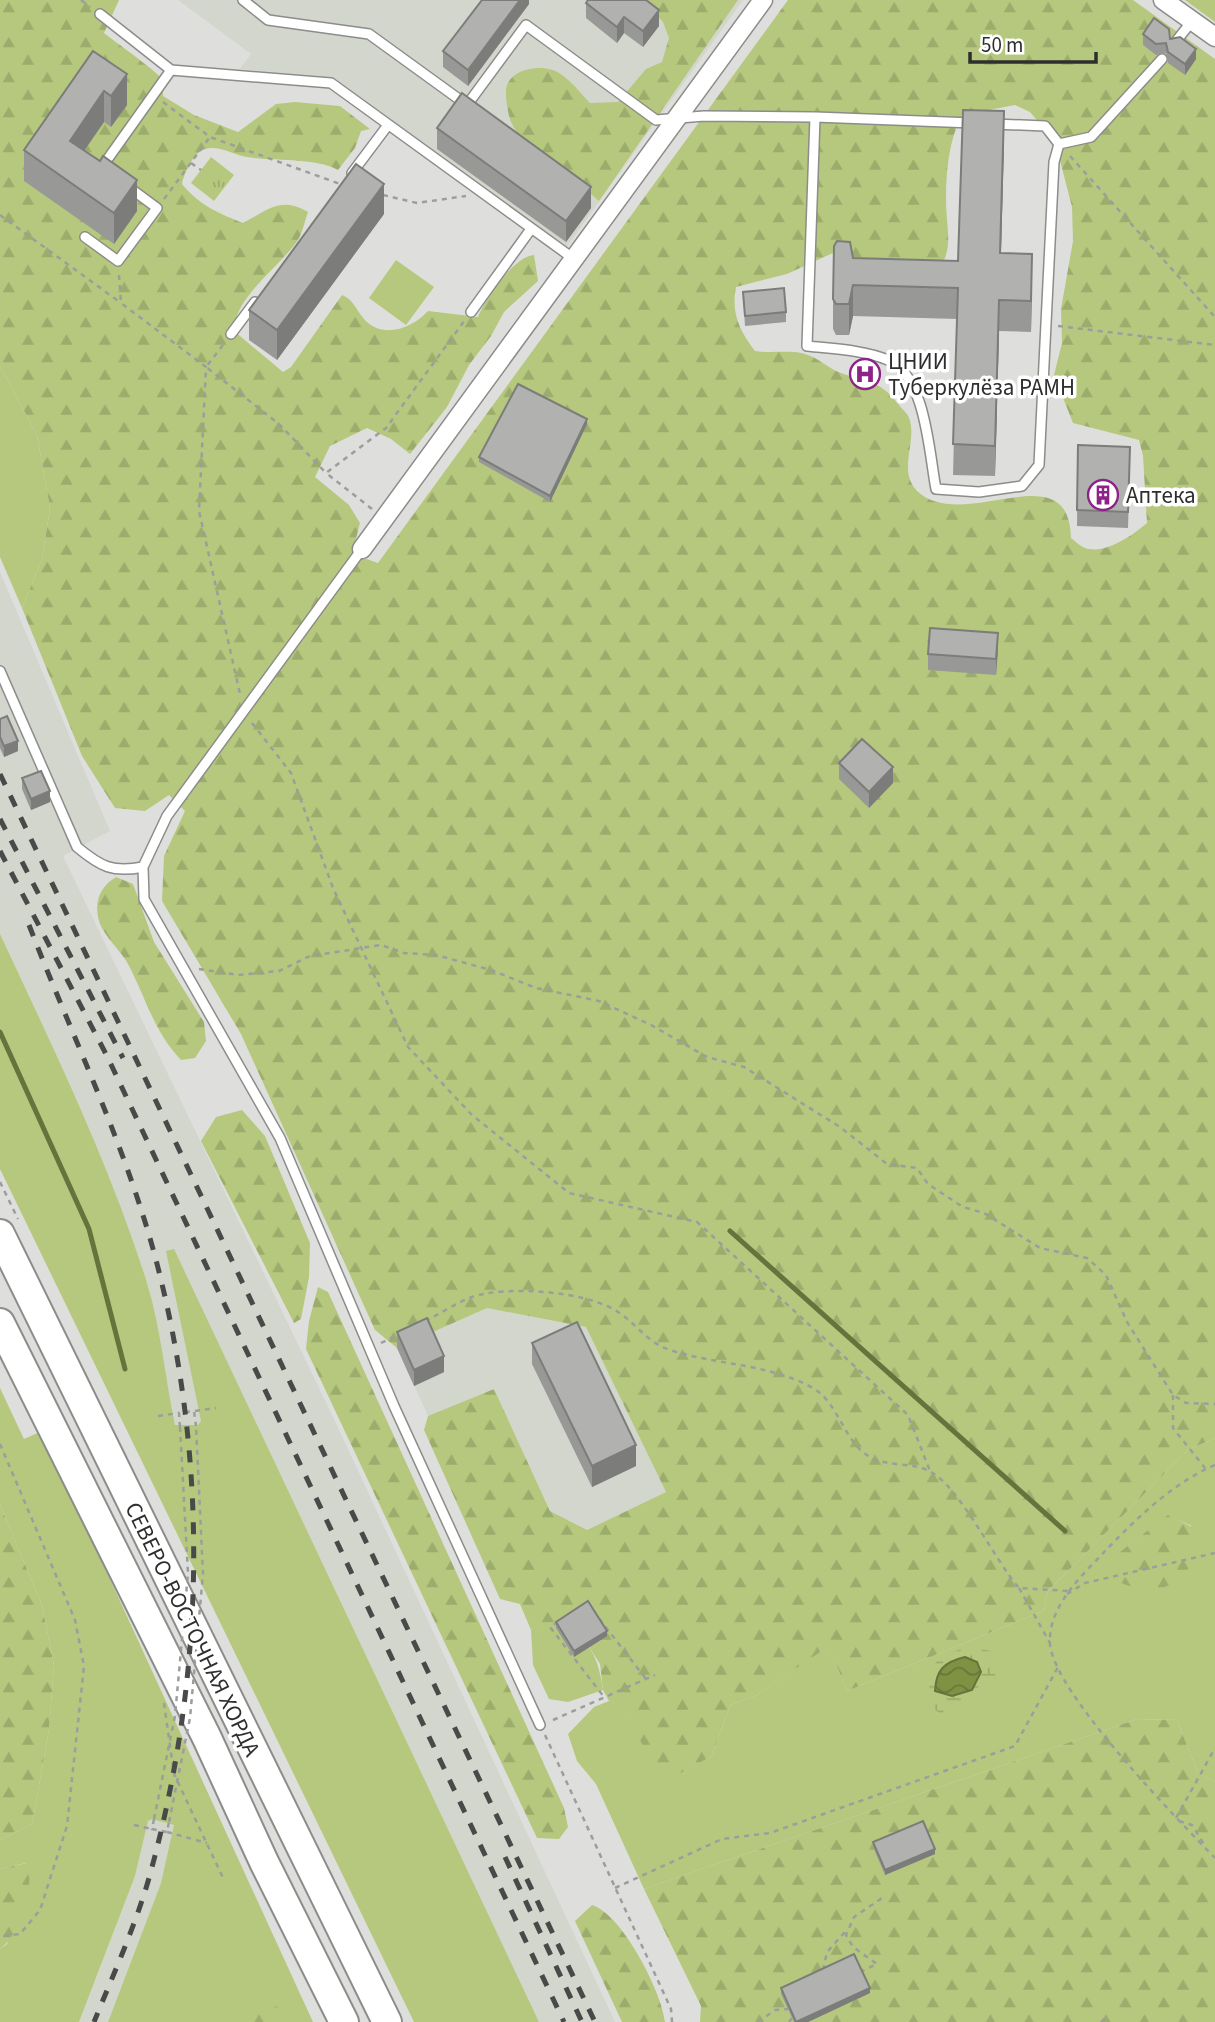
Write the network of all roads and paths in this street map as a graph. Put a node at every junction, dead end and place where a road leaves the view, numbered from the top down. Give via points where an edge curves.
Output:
1 (243, 0) edge
2 (763, 0) edge
3 (1163, 0) edge
4 (100, 14) dead end
5 (1192, 21) junction
6 (1215, 37) edge
7 (1174, 44) edge
8 (1162, 59) dead end
9 (171, 70) junction
10 (153, 94) junction
11 (815, 117) junction
12 (676, 120) junction
13 (388, 125) junction
14 (210, 137) junction
15 (1059, 144) junction
16 (191, 163) junction
17 (201, 170) dead end
18 (110, 173) edge
19 (119, 180) edge
20 (343, 185) junction
21 (355, 188) edge
22 (380, 194) edge
23 (483, 194) junction
24 (157, 208) junction
25 (0, 215) edge
26 (531, 229) junction
27 (85, 237) dead end
28 (574, 259) junction
29 (118, 261) junction
30 (263, 291) edge
31 (121, 303) junction
32 (471, 312) joint
33 (1215, 317) edge
34 (1044, 324) junction
35 (231, 334) joint
36 (1215, 345) edge
37 (206, 367) junction
38 (326, 473) junction
39 (384, 519) junction
40 (362, 549) joint
41 (0, 671) edge
42 (244, 710) junction
43 (144, 867) junction
44 (361, 949) junction
45 (182, 967) junction
46 (0, 1234) edge
47 (0, 1323) edge
48 (418, 1324) edge
49 (408, 1330) edge
50 (369, 1348) junction
51 (1172, 1395) junction
52 (1215, 1404) edge
53 (216, 1408) dead end
54 (194, 1410) junction
55 (179, 1413) junction
56 (158, 1416) dead end
57 (0, 1444) edge
58 (1215, 1465) edge
59 (1206, 1469) junction
60 (930, 1471) junction
61 (1215, 1553) edge
62 (1019, 1588) junction
63 (1067, 1592) junction
64 (579, 1608) edge
65 (560, 1621) edge
66 (1050, 1643) junction
67 (1058, 1667) junction
68 (655, 1675) dead end
69 (646, 1679) junction
70 (604, 1697) junction
71 (164, 1702) dead end
72 (540, 1725) junction
73 (1215, 1748) edge
74 (1178, 1819) junction
75 (134, 1825) dead end
76 (152, 1829) junction
77 (167, 1832) junction
78 (207, 1843) junction
79 (1206, 1849) junction
80 (1215, 1858) edge
81 (224, 1880) dead end
82 (615, 1888) junction
83 (885, 1896) dead end
84 (849, 1923) junction
85 (0, 1936) edge
86 (860, 1972) edge
87 (823, 1974) edge
88 (788, 2009) edge
89 (1108, 2016) dead end
90 (792, 2018) edge
91 (344, 2022) edge
92 (387, 2022) edge
93 (672, 2022) edge
94 (758, 2022) edge
95 (789, 2022) edge
96 (1101, 2022) edge

1 - 12 lane via 268,20 369,34 467,105 526,25 656,120
2 - 12 street
3 - 5 street
4 - 9 lane
5 - 6 street
5 - 7 lane
8 - 15 lane via 1091,137
9 - 10 lane
9 - 13 lane via 331,83
10 - 14 path
10 - 18 lane via 100,166
11 - 12 lane
11 - 15 lane via 1045,126
11 - 34 lane via 807,346 891,361 914,382 936,489 979,492 1022,486 1039,465
12 - 28 street
13 - 20 lane
13 - 23 lane
14 - 16 path
14 - 20 path
15 - 33 path
15 - 34 lane
16 - 17 path
16 - 24 path
19 - 24 lane
20 - 21 path
22 - 23 path via 416,203
23 - 26 lane
24 - 29 lane
25 - 31 path
26 - 28 lane
26 - 32 lane
27 - 29 lane
28 - 39 street
29 - 31 path
30 - 35 lane
31 - 37 path
32 - 38 path via 386,428
34 - 36 path
35 - 37 path
37 - 38 path via 279,424
37 - 42 path via 199,511
38 - 39 path
39 - 40 street
40 - 42 lane
41 - 43 lane via 78,847 96,863 121,872
42 - 43 lane via 167,816
42 - 44 path via 291,774
43 - 45 lane via 144,899
44 - 45 path via 310,956 279,971 238,975
44 - 51 path via 381,944 404,953 436,955 536,988 599,1001 707,1057 744,1068 840,1127 887,1164 917,1168 928,1184 963,1207 984,1213 1040,1248 1087,1258 1106,1275 1127,1322
44 - 60 path via 408,1047 472,1115 569,1193 697,1222 908,1415
45 - 50 lane via 280,1138
46 - 92 main road, СЕВЕРО-ВОСТОЧНАЯ ХОРДА
47 - 91 main road, СЕВЕРО-ВОСТОЧНАЯ ХОРДА
48 - 60 path via 473,1297 497,1291 587,1300 617,1311 659,1347 762,1370 813,1388 834,1406 849,1436 871,1458
49 - 50 path
50 - 72 lane
51 - 52 path via 1186,1403
51 - 59 path via 1173,1429
53 - 54 path
54 - 55 path
54 - 77 path, bridge via 203,1574 190,1718
55 - 56 path
55 - 76 path, bridge via 188,1573 175,1716
57 - 85 path via 75,1620 85,1666 67,1826 40,1910 20,1934
58 - 59 path
59 - 63 path via 1131,1524
60 - 62 path via 969,1515
61 - 63 path via 1085,1583
62 - 63 path
62 - 66 path
63 - 66 path
64 - 69 path via 589,1602
65 - 70 path via 550,1627
66 - 67 path
67 - 74 path via 1112,1746
67 - 82 path via 1015,1746 770,1833 722,1839
68 - 69 path
69 - 70 path
70 - 72 path
71 - 78 path via 174,1774
72 - 82 path
73 - 74 path
74 - 79 path
74 - 79 path via 1195,1828
75 - 76 path
76 - 77 path
77 - 78 path
78 - 81 path
79 - 80 path
82 - 93 path via 671,2009
83 - 84 path
84 - 86 path via 846,1935 853,1947 877,1964
84 - 87 path via 827,1952
88 - 94 path via 775,2010
89 - 96 path
90 - 95 path

